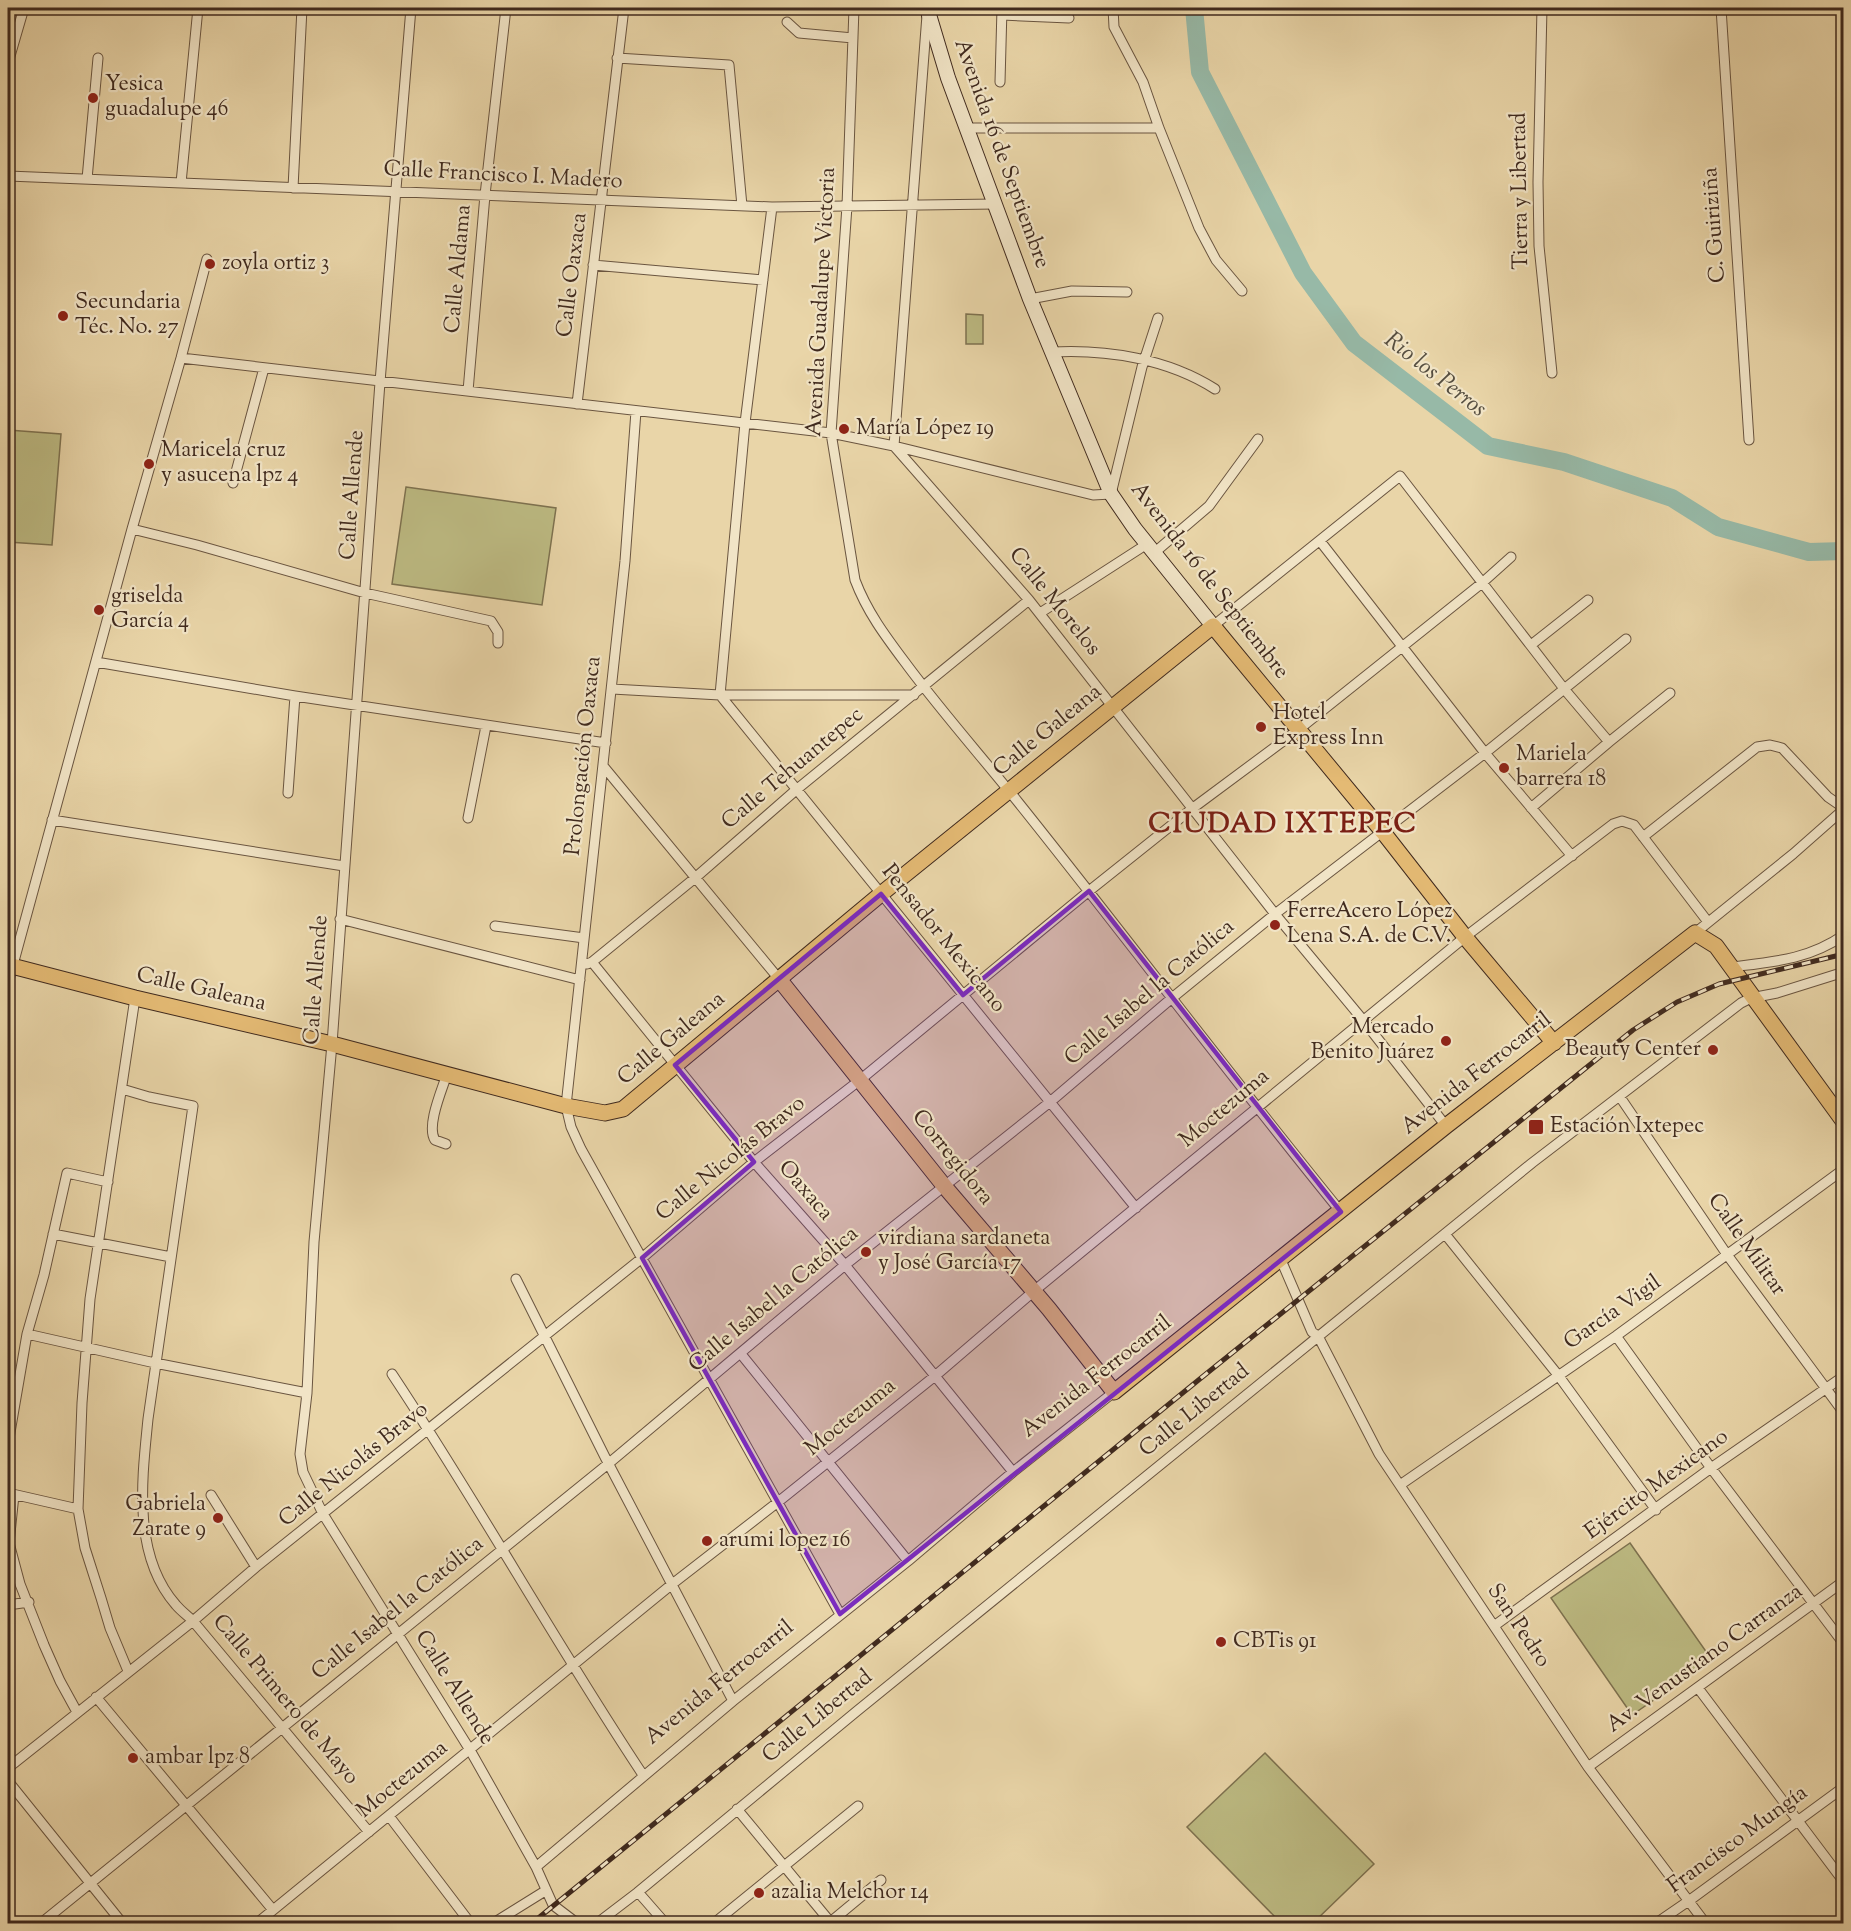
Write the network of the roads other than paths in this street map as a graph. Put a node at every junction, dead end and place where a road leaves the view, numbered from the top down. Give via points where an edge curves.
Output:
1 (24, 8) edge
2 (198, 8) edge
3 (302, 8) edge
4 (411, 8) edge
5 (506, 8) edge
6 (624, 8) edge
7 (854, 8) edge
8 (1113, 8) edge
9 (1542, 8) edge
10 (1721, 8) edge
11 (927, 9) edge
12 (1002, 11) edge
13 (1069, 18) dead end
14 (787, 21) dead end
15 (853, 38) junction
16 (98, 58) dead end
17 (617, 58) junction
18 (8, 63) edge
19 (1000, 82) dead end
20 (966, 128) junction
21 (1159, 128) junction
22 (8, 176) edge
23 (87, 179) junction
24 (180, 183) junction
25 (293, 188) junction
26 (398, 190) junction
27 (485, 195) junction
28 (601, 201) junction
29 (912, 204) junction
30 (996, 204) junction
31 (742, 206) junction
32 (847, 206) junction
33 (772, 207) junction
34 (207, 259) dead end
35 (594, 265) junction
36 (763, 280) junction
37 (1242, 291) dead end
38 (1127, 292) dead end
39 (1030, 299) junction
40 (1158, 318) dead end
41 (1052, 352) junction
42 (181, 358) junction
43 (1144, 359) junction
44 (264, 368) junction
45 (1552, 373) dead end
46 (380, 382) junction
47 (1215, 389) dead end
48 (468, 391) junction
49 (577, 404) junction
50 (636, 411) junction
51 (745, 423) junction
52 (831, 433) junction
53 (1258, 439) dead end
54 (1749, 440) dead end
55 (894, 446) junction
56 (233, 483) dead end
57 (1112, 494) junction
58 (132, 530) junction
59 (1320, 542) junction
60 (1151, 548) junction
61 (1511, 557) dead end
62 (1482, 583) junction
63 (365, 593) junction
64 (1029, 600) junction
65 (1588, 600) dead end
66 (1040, 613) junction
67 (1213, 626) junction
68 (1626, 639) dead end
69 (498, 643) dead end
70 (1531, 645) junction
71 (1401, 647) junction
72 (96, 662) junction
73 (924, 687) junction
74 (612, 689) junction
75 (1565, 690) junction
76 (1670, 693) dead end
77 (720, 695) junction
78 (914, 695) junction
79 (295, 696) junction
80 (357, 706) junction
81 (1113, 706) junction
82 (486, 726) junction
83 (1298, 730) junction
84 (1609, 742) junction
85 (606, 743) junction
86 (1485, 753) junction
87 (604, 767) junction
88 (796, 790) junction
89 (1009, 792) junction
90 (288, 793) dead end
91 (1193, 808) junction
92 (1531, 808) junction
93 (1844, 809) edge
94 (468, 818) dead end
95 (52, 820) junction
96 (1383, 832) junction
97 (1643, 837) junction
98 (1572, 856) junction
99 (344, 866) junction
100 (695, 878) junction
101 (1089, 891) junction
102 (881, 894) junction
103 (1275, 914) junction
104 (340, 919) junction
105 (1708, 922) junction
106 (495, 926) dead end
107 (1695, 933) junction
108 (1844, 936) edge
109 (1465, 937) junction
110 (584, 938) junction
111 (592, 962) junction
112 (581, 965) junction
113 (10, 966) edge
114 (1731, 967) junction
115 (1844, 972) edge
116 (779, 979) junction
117 (580, 980) junction
118 (8, 983) edge
119 (963, 995) junction
120 (135, 998) junction
121 (1172, 998) junction
122 (1751, 998) junction
123 (1363, 1020) junction
124 (1554, 1043) junction
125 (332, 1044) junction
126 (675, 1065) junction
127 (447, 1074) junction
128 (860, 1080) junction
129 (122, 1089) junction
130 (1620, 1097) junction
131 (1050, 1102) junction
132 (566, 1106) junction
133 (1257, 1108) junction
134 (1844, 1122) edge
135 (1446, 1126) junction
136 (446, 1144) dead end
137 (754, 1162) junction
138 (1844, 1169) edge
139 (108, 1182) junction
140 (945, 1187) junction
141 (1136, 1208) junction
142 (1341, 1212) junction
143 (53, 1234) junction
144 (1445, 1234) junction
145 (98, 1243) junction
146 (1728, 1256) junction
147 (171, 1257) junction
148 (642, 1258) junction
149 (1281, 1260) junction
150 (845, 1265) junction
151 (516, 1279) dead end
152 (1034, 1291) junction
153 (27, 1334) junction
154 (544, 1335) junction
155 (1318, 1336) junction
156 (1616, 1336) junction
157 (88, 1347) junction
158 (741, 1354) junction
159 (155, 1364) junction
160 (392, 1374) dead end
161 (1558, 1375) junction
162 (935, 1376) junction
163 (1844, 1376) edge
164 (708, 1380) junction
165 (1825, 1389) junction
166 (1114, 1392) junction
167 (307, 1393) junction
168 (1844, 1413) edge
169 (429, 1430) junction
170 (8, 1443) edge
171 (829, 1461) junction
172 (608, 1464) junction
173 (1711, 1468) junction
174 (1013, 1472) junction
175 (1400, 1485) junction
176 (11, 1494) edge
177 (211, 1496) dead end
178 (778, 1502) junction
179 (78, 1509) junction
180 (1656, 1510) junction
181 (323, 1514) junction
182 (501, 1549) junction
183 (908, 1561) junction
184 (256, 1567) junction
185 (1844, 1581) edge
186 (671, 1586) junction
187 (29, 1602) junction
188 (1815, 1604) junction
189 (8, 1605) edge
190 (840, 1614) junction
191 (193, 1621) junction
192 (1494, 1626) junction
193 (398, 1635) junction
194 (1844, 1644) edge
195 (573, 1666) junction
196 (129, 1671) junction
197 (1698, 1688) junction
198 (96, 1697) junction
199 (733, 1701) junction
200 (77, 1712) junction
201 (284, 1728) junction
202 (470, 1750) junction
203 (1588, 1767) junction
204 (8, 1768) edge
205 (643, 1775) junction
206 (8, 1781) edge
207 (1844, 1787) edge
208 (186, 1806) junction
209 (858, 1806) dead end
210 (737, 1809) junction
211 (389, 1816) junction
212 (1799, 1821) junction
213 (369, 1832) junction
214 (784, 1866) junction
215 (536, 1867) junction
216 (881, 1880) dead end
217 (1844, 1882) edge
218 (90, 1884) junction
219 (546, 1891) junction
220 (638, 1892) junction
221 (1690, 1900) junction
222 (273, 1910) junction
223 (40, 1923) edge
224 (123, 1923) edge
225 (256, 1923) edge
226 (471, 1923) edge
227 (492, 1923) edge
228 (578, 1923) edge
229 (596, 1923) edge
230 (666, 1923) edge
231 (713, 1923) edge
232 (830, 1923) edge
233 (1655, 1923) edge
234 (1707, 1923) edge

1 - 18 street
2 - 24 street
3 - 25 street
4 - 26 street, Calle Allende
5 - 27 street, Calle Aldama
6 - 17 street, Calle Oaxaca
7 - 15 street, Avenida Guadalupe Victoria
8 - 21 street via 1114,27 1143,82
9 - 45 street, Tierra y Libertad via 1539,236
10 - 54 street, C. Guiriziña
11 - 20 street, Avenida 16 de Septiembre
11 - 29 street
12 - 13 street
12 - 19 street
14 - 15 street via 799,33
15 - 32 street, Avenida Guadalupe Victoria
16 - 23 street
17 - 28 street, Calle Oaxaca
17 - 31 street via 729,65
20 - 21 street
20 - 30 street, Avenida 16 de Septiembre
21 - 37 street via 1199,228 1216,260
22 - 23 street, Calle Francisco I. Madero
23 - 24 street, Calle Francisco I. Madero
24 - 25 street, Calle Francisco I. Madero
25 - 26 street, Calle Francisco I. Madero
26 - 27 street, Calle Francisco I. Madero
26 - 46 street, Calle Allende
27 - 28 street, Calle Francisco I. Madero
27 - 48 street, Calle Aldama
28 - 31 street, Calle Francisco I. Madero
28 - 35 street, Calle Oaxaca
29 - 30 street, Calle Francisco I. Madero
29 - 32 street, Calle Francisco I. Madero
29 - 55 street
30 - 39 street, Avenida 16 de Septiembre
31 - 33 street, Calle Francisco I. Madero
32 - 33 street, Calle Francisco I. Madero
32 - 52 street, Avenida Guadalupe Victoria
33 - 36 street
34 - 42 street
35 - 36 street
35 - 49 street, Calle Oaxaca
36 - 51 street
38 - 39 street via 1072,291
39 - 41 street, Avenida 16 de Septiembre
40 - 43 street
41 - 43 street
41 - 57 street, Avenida 16 de Septiembre
42 - 44 street
42 - 58 street
43 - 47 street via 1190,375
43 - 57 street
44 - 46 street
44 - 56 street
46 - 48 street
46 - 63 street, Calle Allende
48 - 49 street
49 - 50 street
50 - 51 street
50 - 74 street, Prolongación Oaxaca
51 - 52 street
51 - 77 street
52 - 55 street
52 - 73 street, Avenida Guadalupe Victoria via 855,580 863,603
53 - 60 street via 1209,506
55 - 57 street via 1093,495
55 - 64 street, Calle Morelos
57 - 60 street, Avenida 16 de Septiembre
58 - 63 street
58 - 72 street
59 - 62 street via 1400,476
59 - 67 street
59 - 71 street
60 - 66 street
60 - 67 street, Avenida 16 de Septiembre
61 - 62 street, Calle Nicolás Bravo
62 - 70 street
62 - 71 street, Calle Nicolás Bravo
63 - 69 street via 491,621 498,632
63 - 80 street, Calle Allende
64 - 66 street, Calle Morelos
64 - 73 street, Calle Tehuantepec
65 - 70 street
66 - 81 street, Calle Morelos
67 - 81 main road, Calle Galeana
67 - 83 main road, Avenida 16 de Septiembre
68 - 75 street, Calle Isabel la Católica
70 - 75 street
71 - 83 street, Calle Nicolás Bravo
71 - 86 street
72 - 79 street
72 - 95 street
73 - 78 street, Calle Tehuantepec
73 - 89 street, Avenida Guadalupe Victoria
74 - 77 street
74 - 85 street, Prolongación Oaxaca
75 - 84 street
75 - 86 street, Calle Isabel la Católica
76 - 84 street
77 - 78 street
77 - 88 street, Pensador Mexicano
78 - 88 street, Calle Tehuantepec
79 - 80 street
79 - 90 street
80 - 82 street
80 - 99 street, Calle Allende
81 - 89 main road, Calle Galeana
81 - 91 street, Calle Morelos
82 - 85 street
82 - 94 street
83 - 91 street, Calle Nicolás Bravo
83 - 96 main road, Avenida 16 de Septiembre
84 - 92 street
85 - 87 street, Prolongación Oaxaca
86 - 92 street
86 - 96 street, Calle Isabel la Católica
87 - 100 street
87 - 110 street, Prolongación Oaxaca
88 - 100 street, Calle Tehuantepec
88 - 102 street, Pensador Mexicano
89 - 101 street, Avenida Guadalupe Victoria
89 - 102 main road, Calle Galeana
91 - 101 street, Calle Nicolás Bravo
91 - 103 street, Calle Morelos
92 - 98 street
93 - 97 street via 1782,748 1770,745 1756,747
93 - 105 street
95 - 99 street
95 - 113 street
96 - 103 street, Calle Isabel la Católica
96 - 109 main road, Avenida 16 de Septiembre
97 - 98 street, Moctezuma via 1634,825 1622,821
97 - 105 street
98 - 109 street, Moctezuma
99 - 104 street, Calle Allende
100 - 111 street, Calle Tehuantepec
100 - 116 street
101 - 119 street, Calle Nicolás Bravo
101 - 121 street, Avenida Guadalupe Victoria
102 - 116 main road, Calle Galeana
102 - 119 street, Pensador Mexicano
103 - 121 street, Calle Isabel la Católica
103 - 123 street, Calle Morelos
104 - 117 street
104 - 125 street, Calle Allende
105 - 107 street
106 - 110 street
107 - 114 main road via 1711,942
107 - 124 main road, Avenida Ferrocarril
108 - 114 street via 1799,958
109 - 123 street, Moctezuma
109 - 124 main road, Avenida 16 de Septiembre
110 - 112 street, Prolongación Oaxaca
111 - 112 street, Calle Tehuantepec
111 - 126 street, Oaxaca
112 - 117 street, Prolongación Oaxaca
113 - 118 street
113 - 120 main road, Calle Galeana
114 - 122 main road
115 - 122 street, Calle Libertad
116 - 126 main road, Calle Galeana
116 - 128 main road, Corregidora
117 - 132 street, Prolongación Oaxaca
119 - 128 street, Calle Nicolás Bravo
119 - 131 street, Pensador Mexicano
120 - 125 main road, Calle Galeana
120 - 129 street
121 - 131 street, Calle Isabel la Católica
121 - 133 street, Avenida Guadalupe Victoria
122 - 130 street, Calle Libertad
122 - 134 main road
123 - 133 street, Moctezuma
123 - 135 street, Calle Morelos
124 - 135 main road, Avenida Ferrocarril
125 - 127 main road, Calle Galeana
125 - 167 street, Calle Allende via 314,1242
126 - 132 main road, Calle Galeana via 623,1109 605,1113
126 - 137 street, Oaxaca
127 - 132 main road, Calle Galeana
127 - 136 street via 432,1135
128 - 137 street, Calle Nicolás Bravo
128 - 140 main road, Corregidora
129 - 139 street
129 - 147 street, Calle Primero de Mayo via 193,1106
130 - 144 street, Calle Libertad
130 - 146 street, Calle Militar
131 - 140 street, Calle Isabel la Católica
131 - 141 street, Pensador Mexicano
132 - 148 street via 581,1149
133 - 141 street, Moctezuma
133 - 142 street, Avenida Guadalupe Victoria
135 - 142 main road, Avenida Ferrocarril
137 - 148 street, Calle Nicolás Bravo
137 - 150 street, Oaxaca
138 - 146 street, García Vigil
139 - 143 street via 67,1173
139 - 145 street
140 - 150 street, Calle Isabel la Católica
140 - 152 main road, Corregidora
141 - 152 street, Moctezuma
142 - 149 main road, Avenida Ferrocarril
143 - 145 street
143 - 153 street
144 - 155 street, Calle Libertad
144 - 161 street
145 - 147 street
145 - 157 street
146 - 156 street, García Vigil
146 - 165 street, Calle Militar
147 - 159 street, Calle Primero de Mayo
148 - 154 street, Calle Nicolás Bravo
148 - 164 street
149 - 155 street, San Pedro via 1312,1332
149 - 166 main road, Avenida Ferrocarril
150 - 158 street, Calle Isabel la Católica
150 - 162 street, Oaxaca
151 - 154 street
152 - 162 street, Moctezuma
152 - 166 main road, Corregidora
153 - 157 street
153 - 170 street
154 - 169 street, Calle Nicolás Bravo
154 - 172 street
155 - 175 street, San Pedro via 1379,1454
155 - 210 street, Calle Libertad
156 - 161 street, García Vigil
156 - 173 street
157 - 159 street
157 - 179 street
158 - 164 street, Calle Isabel la Católica
158 - 171 street
159 - 167 street
159 - 191 street, Calle Primero de Mayo via 143,1469 144,1528 162,1583
160 - 169 street
161 - 175 street, García Vigil
161 - 180 street
162 - 171 street, Moctezuma
162 - 174 street, Oaxaca
163 - 165 street, Ejército Mexicano
164 - 172 street, Calle Isabel la Católica
164 - 178 street
165 - 168 street, Calle Militar
165 - 173 street, Ejército Mexicano
166 - 174 street, Avenida Ferrocarril
167 - 181 street, Calle Allende via 300,1454 303,1472
169 - 181 street, Calle Nicolás Bravo
169 - 182 street
171 - 178 street, Moctezuma
171 - 183 street
172 - 182 street, Calle Isabel la Católica
172 - 186 street
173 - 180 street, Ejército Mexicano
173 - 188 street
174 - 183 street, Avenida Ferrocarril
175 - 192 street, San Pedro
176 - 179 street
176 - 187 street via 9,1543
177 - 184 street
178 - 186 street, Moctezuma
178 - 190 street
179 - 196 street via 85,1548 113,1636
180 - 192 street, Ejército Mexicano
181 - 184 street, Calle Nicolás Bravo
181 - 193 street, Calle Allende
182 - 193 street, Calle Isabel la Católica
182 - 195 street
183 - 190 street, Avenida Ferrocarril
184 - 191 street, Calle Nicolás Bravo
185 - 188 street, Av. Venustiano Carranza
186 - 195 street, Moctezuma
186 - 199 street
187 - 189 street
187 - 200 street via 44,1645
188 - 194 street
188 - 197 street, Av. Venustiano Carranza
190 - 199 street, Avenida Ferrocarril
191 - 196 street, Calle Nicolás Bravo
191 - 201 street, Calle Primero de Mayo
192 - 203 street, San Pedro
193 - 201 street, Calle Isabel la Católica
193 - 202 street, Calle Allende
195 - 202 street, Moctezuma
195 - 205 street
196 - 198 street, Calle Nicolás Bravo
197 - 203 street, Av. Venustiano Carranza
197 - 212 street
198 - 200 street, Calle Nicolás Bravo
198 - 208 street
199 - 205 street, Avenida Ferrocarril
200 - 204 street, Calle Nicolás Bravo
201 - 208 street, Calle Isabel la Católica
201 - 213 street, Calle Primero de Mayo
202 - 211 street, Moctezuma
202 - 215 street, Calle Allende
203 - 221 street, San Pedro
205 - 215 street, Avenida Ferrocarril
206 - 218 street
207 - 212 street, Francisco Mungía
208 - 218 street, Calle Isabel la Católica
208 - 222 street
209 - 214 street
210 - 214 street
210 - 220 street, Calle Libertad
211 - 213 street, Moctezuma
211 - 226 street
212 - 217 street
212 - 221 street, Francisco Mungía
213 - 222 street, Moctezuma
214 - 231 street
214 - 232 street
215 - 219 street, Calle Allende
216 - 232 street
218 - 223 street, Calle Isabel la Católica
218 - 224 street
219 - 227 street
219 - 228 street via 553,1905
220 - 229 street, Calle Libertad
220 - 230 street
221 - 233 street, Francisco Mungía
221 - 234 street, San Pedro
222 - 225 street, Moctezuma

